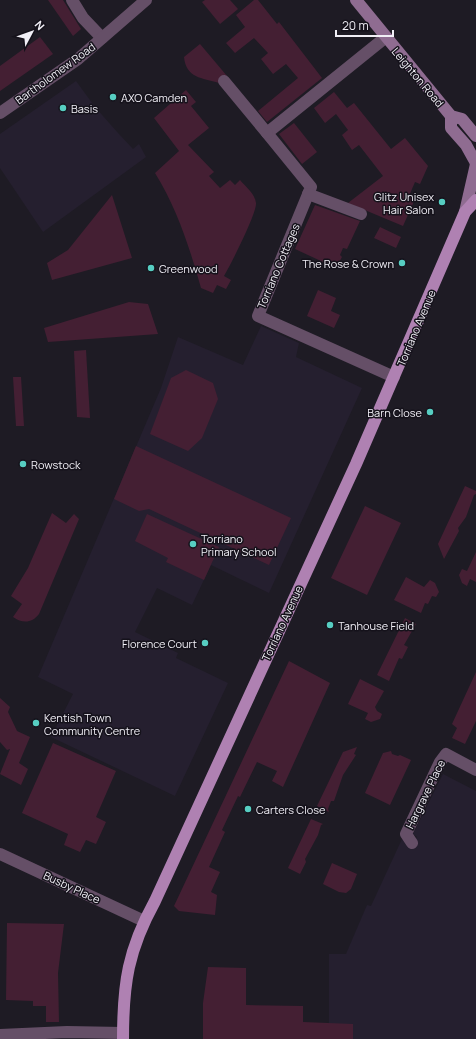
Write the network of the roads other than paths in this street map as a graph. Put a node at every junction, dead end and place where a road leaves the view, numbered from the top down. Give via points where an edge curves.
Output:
1 (72, 0) edge
2 (146, 0) edge
3 (356, 0) edge
4 (386, 37) junction
5 (102, 38) junction
6 (224, 81) dead end
7 (0, 113) edge
8 (451, 116) junction
9 (267, 133) junction
10 (476, 136) edge
11 (476, 164) edge
12 (308, 194) junction
13 (476, 200) edge
14 (465, 212) junction
15 (361, 214) dead end
16 (394, 377) junction
17 (476, 770) edge
18 (412, 843) dead end
19 (0, 854) edge
20 (144, 921) junction
21 (0, 1035) edge
22 (123, 1036) edge

1 - 5 street via 83,18
2 - 5 street, Bartholomew Road
3 - 4 street, Leighton Road
4 - 8 street, Leighton Road
4 - 9 street
5 - 7 street, Bartholomew Road via 78,59
6 - 9 street
8 - 10 street, Leighton Road via 462,119
8 - 11 street, Leighton Road via 451,128 466,145
9 - 12 street via 311,187
11 - 14 street, Leighton Road
12 - 15 street
12 - 16 street, Torriano Cottages via 258,316
13 - 14 main road
14 - 16 main road, Torriano Avenue
16 - 20 main road, Torriano Avenue via 350,478
17 - 18 street, Hargrave Place via 446,754 406,834
19 - 20 street, Busby Place
20 - 22 main road, Torriano Avenue via 125,980
21 - 22 street via 67,1032

